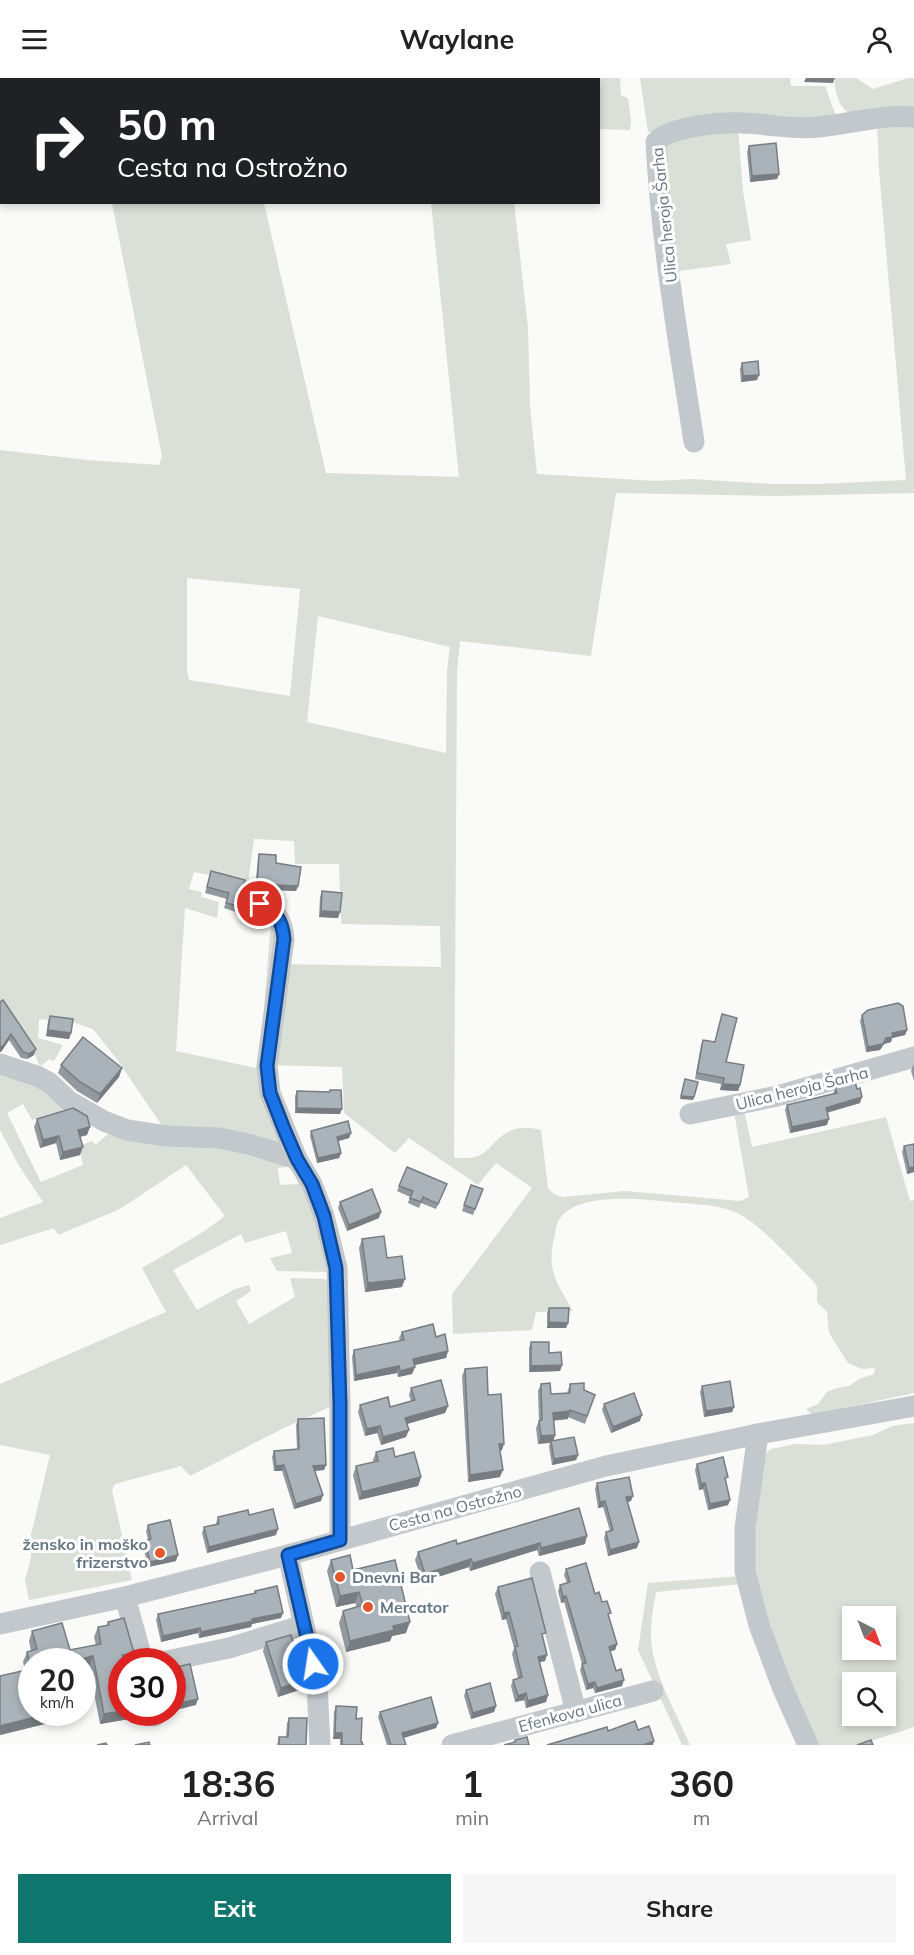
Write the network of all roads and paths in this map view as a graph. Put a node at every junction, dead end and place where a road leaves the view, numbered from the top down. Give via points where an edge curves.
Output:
1 (914, 117) edge
2 (693, 442) dead end
3 (260, 904) dead end
4 (914, 1057) edge
5 (0, 1064) edge
6 (690, 1114) dead end
7 (297, 1159) junction
8 (914, 1406) edge
9 (757, 1444) junction
10 (340, 1540) junction
11 (288, 1555) junction
12 (540, 1572) dead end
13 (125, 1597) junction
14 (0, 1624) edge
15 (304, 1625) junction
16 (138, 1648) edge
17 (186, 1657) edge
18 (653, 1691) dead end
19 (576, 1712) junction
20 (320, 1745) edge
21 (452, 1745) edge
22 (808, 1745) edge

1 - 2 street, Ulica heroja Šarha via 895,115 816,128 743,123 695,127 671,131 656,142 657,175
3 - 7 street via 273,912 282,925 282,959 267,1066 270,1093
4 - 6 street, Ulica heroja Šarha via 777,1096
5 - 7 street via 38,1076 69,1101 127,1130 220,1138
7 - 10 street via 324,1216 336,1268
8 - 9 street, Cesta na Ostrožno
9 - 10 street, Cesta na Ostrožno via 606,1466
9 - 22 street via 745,1528 746,1570 759,1625
10 - 11 street, Cesta na Ostrožno
11 - 13 street, Cesta na Ostrožno
11 - 15 street
12 - 19 street
13 - 14 street, Cesta na Ostrožno
13 - 16 street
15 - 17 street
15 - 20 street via 317,1683
18 - 19 street, Efenkova ulica
19 - 21 street, Efenkova ulica

